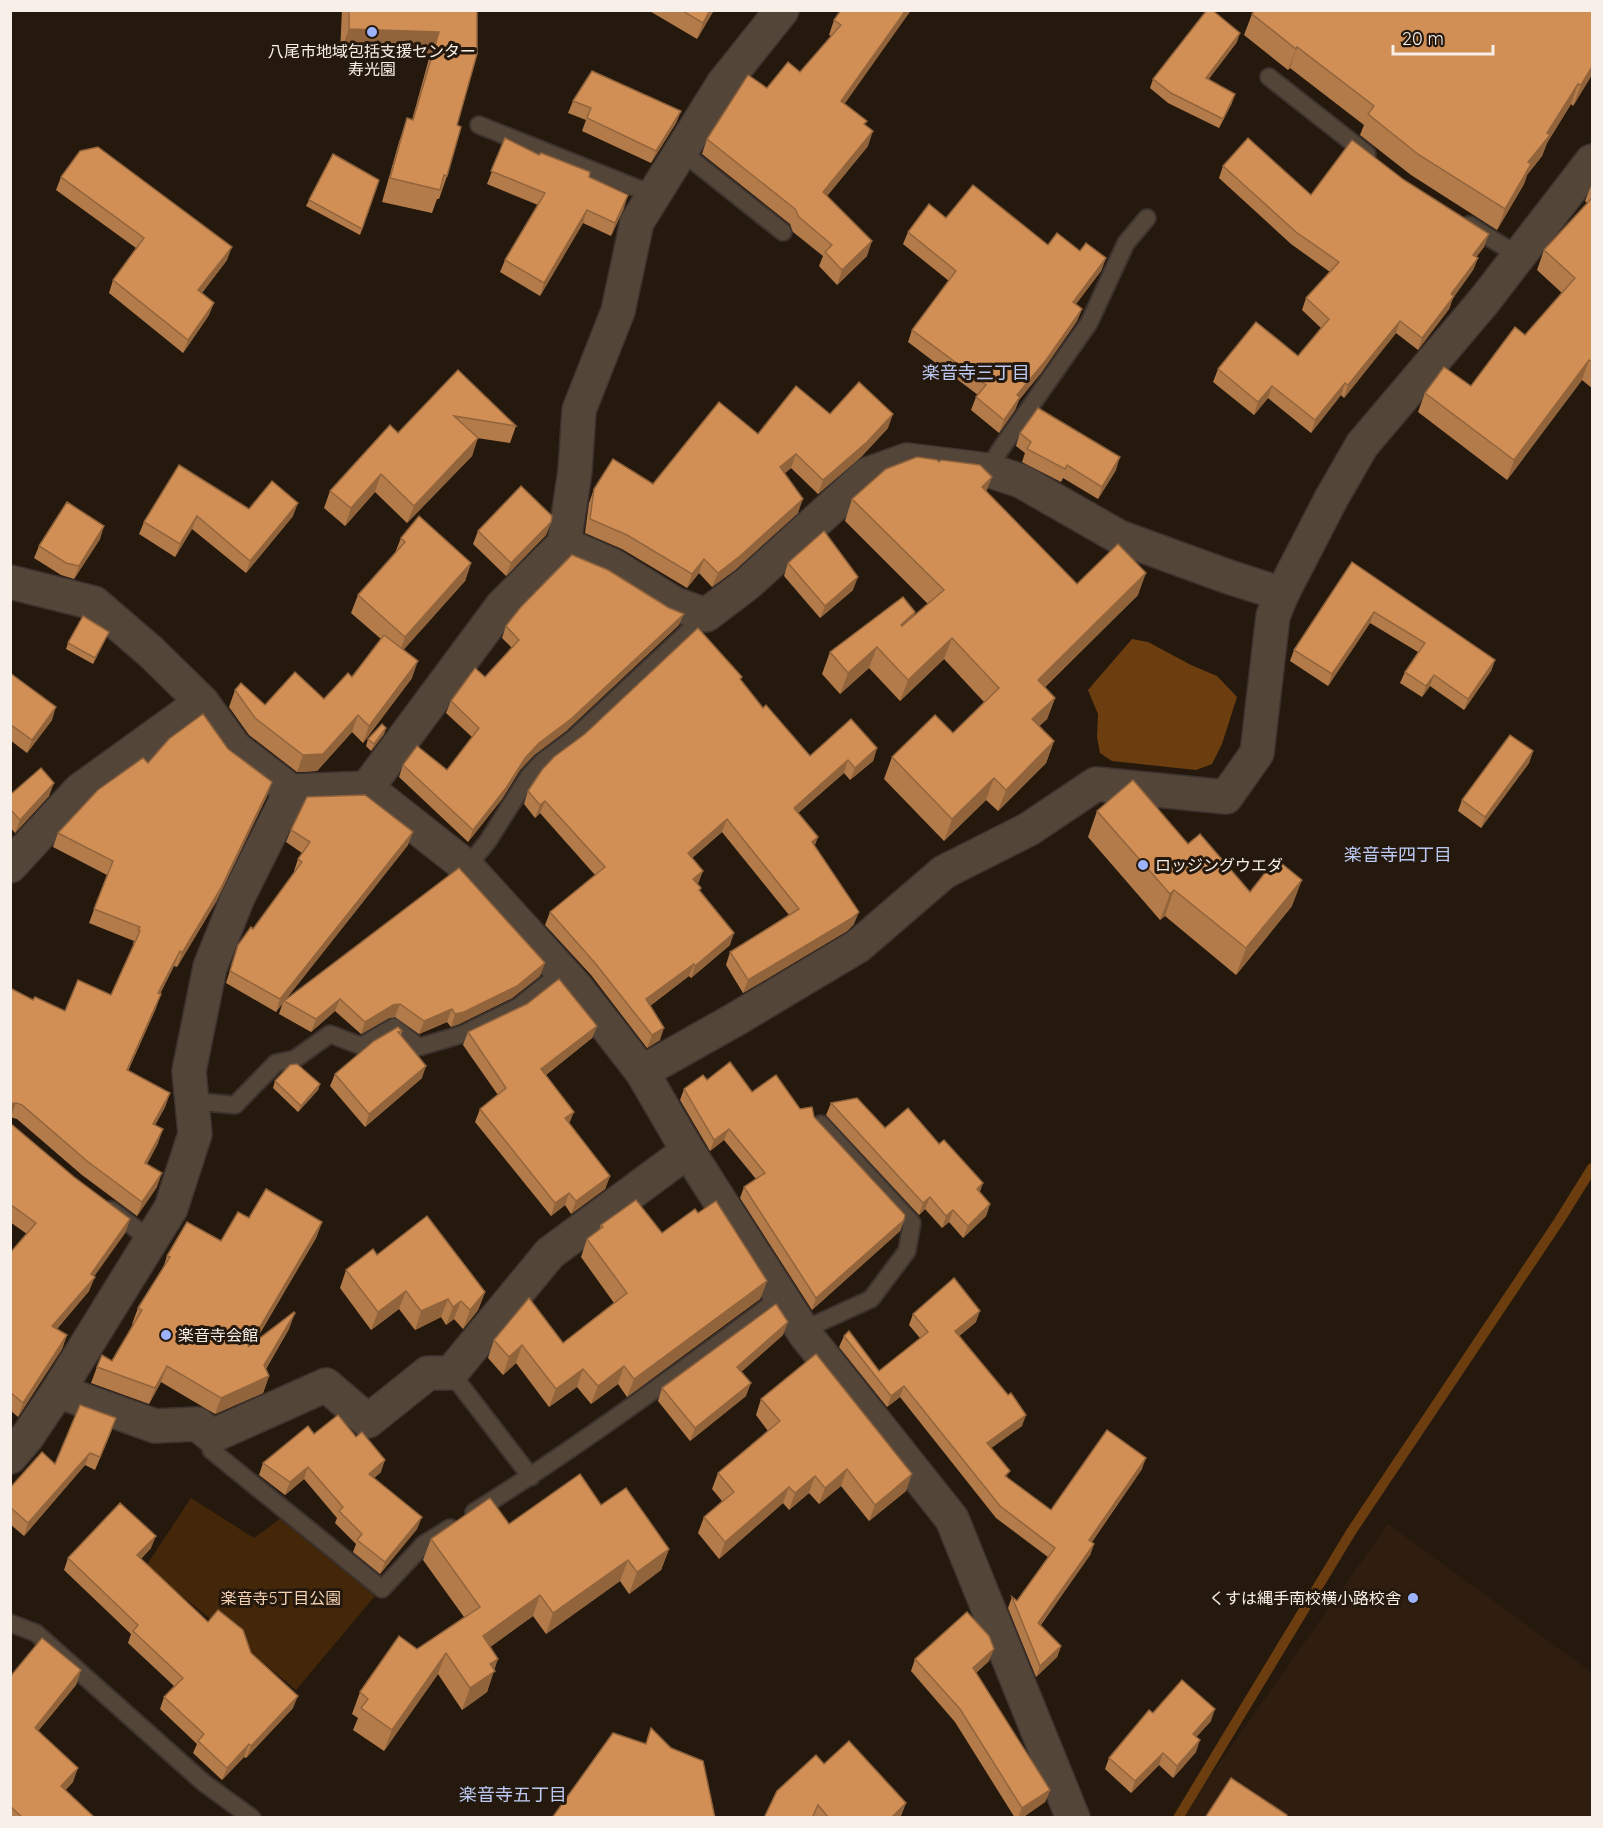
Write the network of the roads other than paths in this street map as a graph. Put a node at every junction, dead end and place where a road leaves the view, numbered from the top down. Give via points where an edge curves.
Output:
1 (782, 10) edge
2 (1269, 77) dead end
3 (479, 125) dead end
4 (681, 151) junction
5 (1593, 161) edge
6 (1378, 162) edge
7 (654, 195) junction
8 (1452, 214) edge
9 (1148, 218) dead end
10 (783, 232) dead end
11 (1519, 256) junction
12 (988, 470) junction
13 (564, 544) junction
14 (10, 582) edge
15 (1282, 594) junction
16 (706, 615) junction
17 (202, 702) junction
18 (367, 788) junction
19 (291, 791) junction
20 (12, 860) edge
21 (466, 867) junction
22 (562, 972) junction
23 (642, 1072) junction
24 (192, 1101) junction
25 (818, 1121) edge
26 (688, 1151) junction
27 (94, 1197) edge
28 (151, 1240) junction
29 (781, 1297) junction
30 (803, 1330) junction
31 (451, 1373) junction
32 (58, 1390) junction
33 (212, 1436) junction
34 (10, 1457) edge
35 (531, 1477) junction
36 (10, 1623) edge
37 (252, 1818) edge
38 (1073, 1818) edge

1 - 4 street via 723,84
2 - 6 lane
3 - 7 lane
4 - 7 street
4 - 10 lane
5 - 11 street
7 - 13 street via 637,222 618,311 579,410
8 - 11 lane
9 - 12 lane via 1126,243 1089,324
11 - 15 street via 1362,445
12 - 15 street via 1022,482 1119,537
12 - 16 street via 907,460 868,474 747,584
13 - 16 street via 612,565 675,604
13 - 18 street via 502,606
14 - 17 street via 94,603
15 - 23 street via 1273,616 1257,753 1226,797 1096,784 1029,829 944,872 858,946
16 - 21 lane via 580,732 542,762
17 - 19 street via 235,748
17 - 20 street via 80,790
18 - 19 street
18 - 21 street
19 - 24 street via 238,897 210,967 189,1071
21 - 22 street
22 - 23 street
22 - 24 lane via 518,1007 463,1034 419,1047 394,1027 361,1046 330,1034 295,1059 276,1063 235,1106
23 - 26 street
24 - 28 street via 195,1134 171,1208
25 - 30 lane via 912,1223 907,1251 871,1299
26 - 29 street
26 - 31 street via 550,1253
27 - 28 lane
28 - 32 street
29 - 30 street
29 - 35 lane
30 - 38 street via 952,1519
31 - 33 street via 428,1373 368,1421 326,1384
31 - 35 lane
32 - 33 street via 155,1426 197,1424
32 - 34 street
33 - 35 lane via 210,1450 382,1589 424,1544
36 - 37 lane via 36,1633 204,1783

